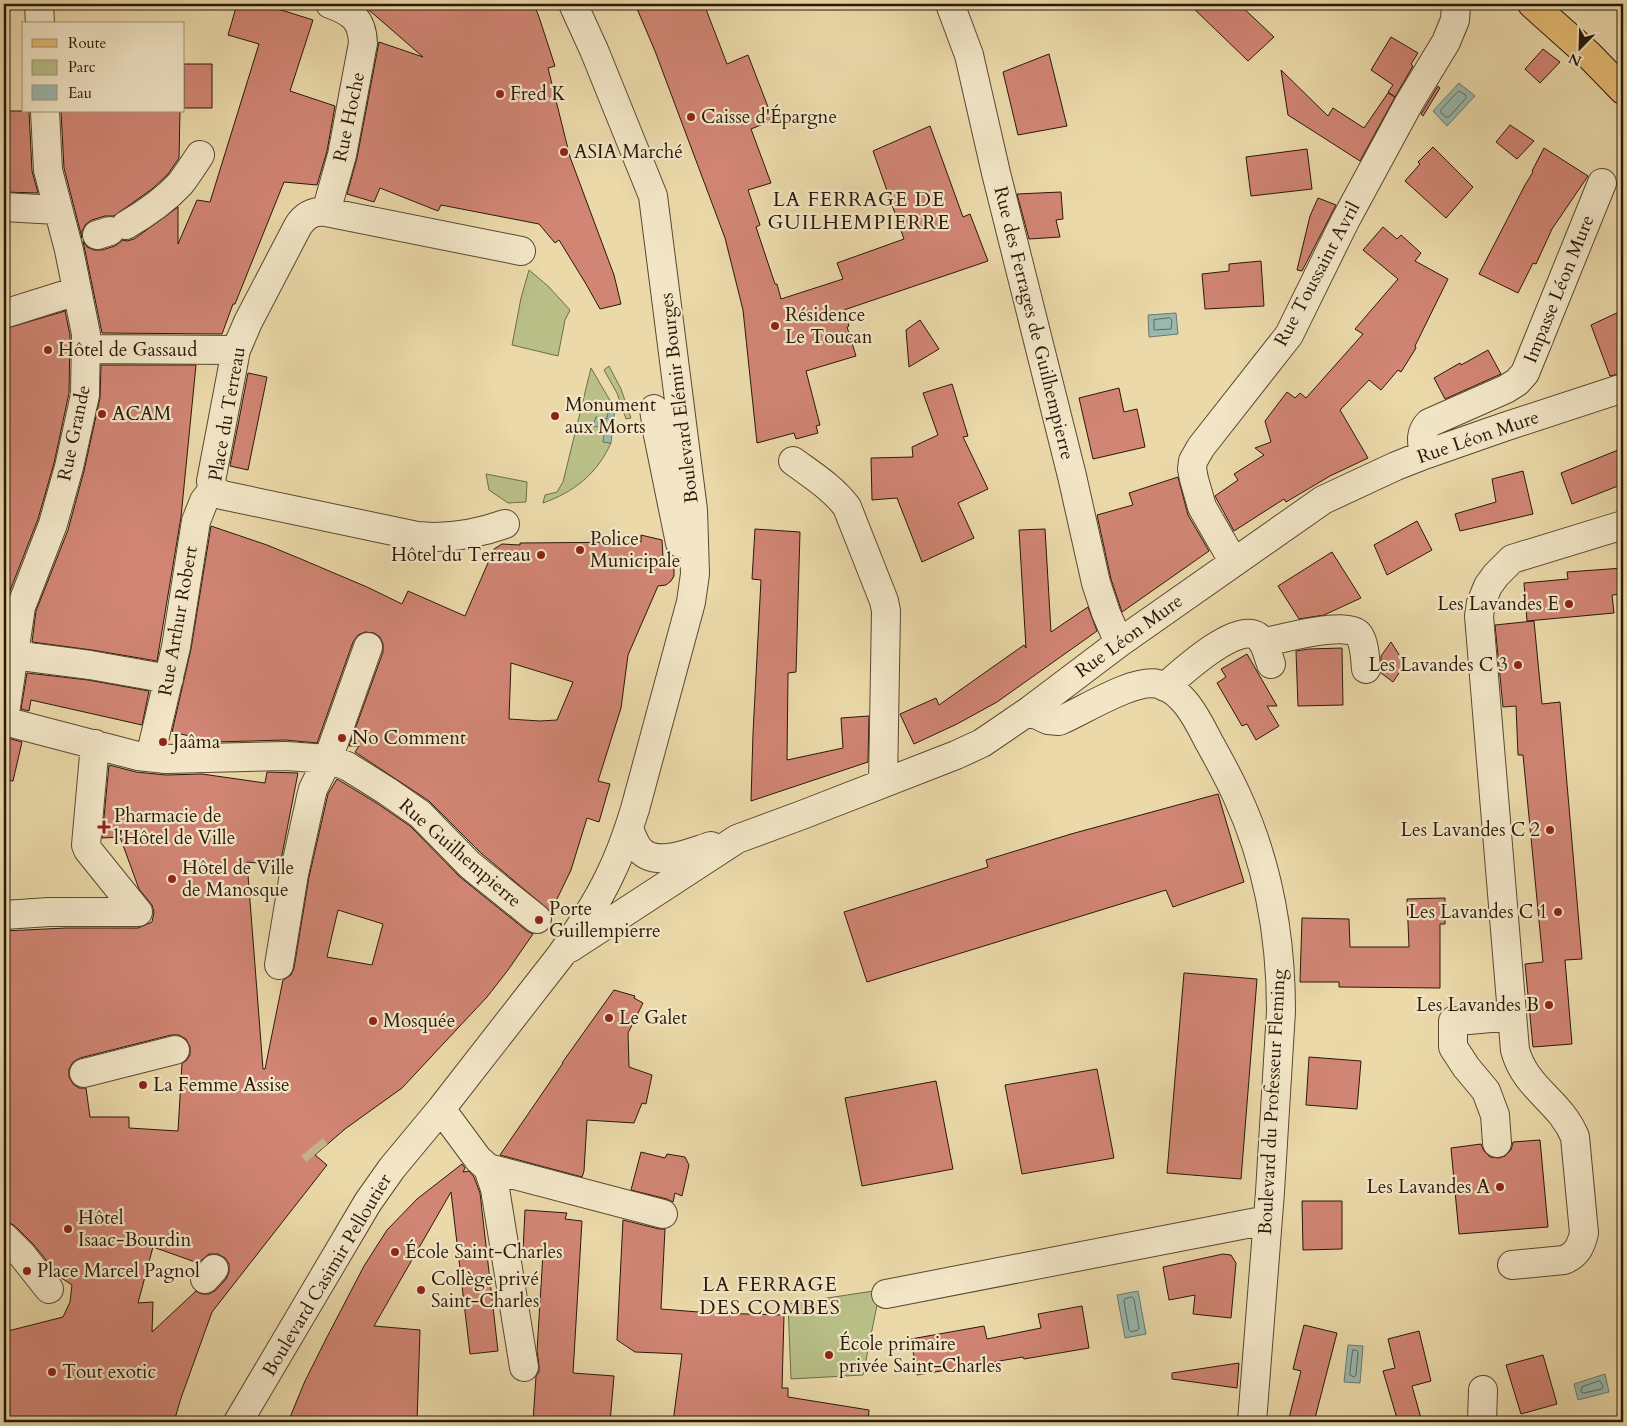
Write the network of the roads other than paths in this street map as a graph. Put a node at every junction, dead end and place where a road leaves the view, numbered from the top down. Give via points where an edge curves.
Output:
1 (39, 4) edge
2 (573, 4) edge
3 (950, 4) edge
4 (1456, 4) edge
5 (1532, 4) edge
6 (345, 10) edge
7 (40, 22) edge
8 (1623, 90) edge
9 (45, 112) edge
10 (200, 155) dead end
11 (1602, 182) dead end
12 (4, 207) edge
13 (57, 210) junction
14 (326, 212) junction
15 (95, 235) junction
16 (521, 251) dead end
17 (77, 291) junction
18 (4, 314) edge
19 (86, 349) junction
20 (236, 350) junction
21 (1623, 388) edge
22 (654, 409) dead end
23 (1424, 455) junction
24 (793, 461) dead end
25 (213, 489) junction
26 (505, 524) dead end
27 (1623, 524) edge
28 (1233, 562) junction
29 (695, 574) junction
30 (1119, 642) junction
31 (368, 647) dead end
32 (13, 655) junction
33 (1366, 669) dead end
34 (169, 679) junction
35 (1165, 687) junction
36 (1030, 711) junction
37 (4, 721) edge
38 (95, 744) junction
39 (150, 757) junction
40 (328, 759) junction
41 (883, 783) junction
42 (629, 830) junction
43 (737, 839) junction
44 (609, 877) junction
45 (4, 915) edge
46 (610, 921) junction
47 (566, 948) junction
48 (279, 965) dead end
49 (1512, 1016) junction
50 (175, 1050) dead end
51 (84, 1073) dead end
52 (441, 1109) junction
53 (1498, 1143) dead end
54 (488, 1168) junction
55 (663, 1214) dead end
56 (1267, 1220) junction
57 (4, 1237) edge
58 (1512, 1265) dead end
59 (48, 1289) dead end
60 (886, 1294) dead end
61 (524, 1367) dead end
62 (1483, 1390) dead end
63 (238, 1422) edge
64 (1252, 1422) edge
65 (1482, 1422) edge

1 - 7 street
2 - 29 street, Boulevard Elémir Bourges via 653,196 693,510
3 - 30 street, Rue des Ferrages de Guilhempierre via 969,55 1096,583
4 - 28 street, Rue Toussaint Avril via 1455,20 1446,42 1345,221 1290,335 1193,461 1202,507
5 - 8 main road
6 - 14 street, Rue Hoche via 362,36 362,51 342,155
9 - 13 street, Rue Grande via 48,170
10 - 15 street via 185,178 149,210
11 - 23 street, Impasse Léon Mure via 1525,373 1506,390 1429,423 1421,436
12 - 13 street
13 - 15 street, Rue Grande
14 - 16 street
14 - 20 street, Place du Terreau via 313,213 301,222
15 - 17 street, Rue Grande
17 - 18 street
17 - 19 street, Rue Grande
19 - 20 street
19 - 32 street, Rue Grande via 85,394 69,467 48,539 21,608
20 - 25 street, Place du Terreau via 211,481
21 - 23 street, Rue Léon Mure
22 - 29 street via 681,545
23 - 28 street, Rue Léon Mure via 1323,500
24 - 41 street via 831,490 847,507 884,601
25 - 26 street, Place du Terreau via 222,494 417,536 477,533
25 - 34 street, Rue Arthur Robert via 196,521
27 - 49 street via 1512,560 1488,586 1481,603 1480,626
28 - 30 street, Rue Léon Mure
29 - 42 street, Boulevard Elémir Bourges via 691,602
30 - 36 street, Rue Léon Mure
31 - 40 street
32 - 34 street
32 - 37 street, Rue Grande
33 - 35 street via 1362,641 1354,630 1322,631 1267,653 1257,636 1239,635 1183,671
34 - 39 street, Rue Arthur Robert
35 - 36 street via 1148,683 1134,686 1059,721 1048,720
35 - 56 street, Boulevard du Professeur Fleming via 1186,703 1228,776 1262,865 1270,901 1277,939 1281,1011
36 - 41 street, Rue Léon Mure via 982,743
37 - 38 street, Rue Guilhempierre
38 - 39 street, Rue Guilhempierre
38 - 45 street via 86,845 138,912
39 - 40 street, Rue Guilhempierre via 286,756
40 - 47 street, Rue Guilhempierre via 354,770 420,814 470,865 539,921
40 - 48 street via 310,798
41 - 43 street, Rue Léon Mure
42 - 43 street via 640,850 655,858
42 - 44 street, Boulevard Elémir Bourges
43 - 46 street, Rue Léon Mure
44 - 46 street
44 - 47 street, Boulevard Elémir Bourges
46 - 47 street
47 - 52 street, Boulevard Casimir Pelloutier
49 - 53 street via 1461,1020 1453,1047 1486,1092 1495,1115
49 - 58 street via 1515,1050 1522,1069 1537,1090 1563,1114 1575,1137 1584,1233 1580,1248 1571,1258
50 - 51 street
52 - 54 street
52 - 63 street, Boulevard Casimir Pelloutier via 368,1202
54 - 55 street
54 - 61 street via 495,1189
56 - 60 street
56 - 64 street, Boulevard du Professeur Fleming
57 - 59 street
62 - 65 street

